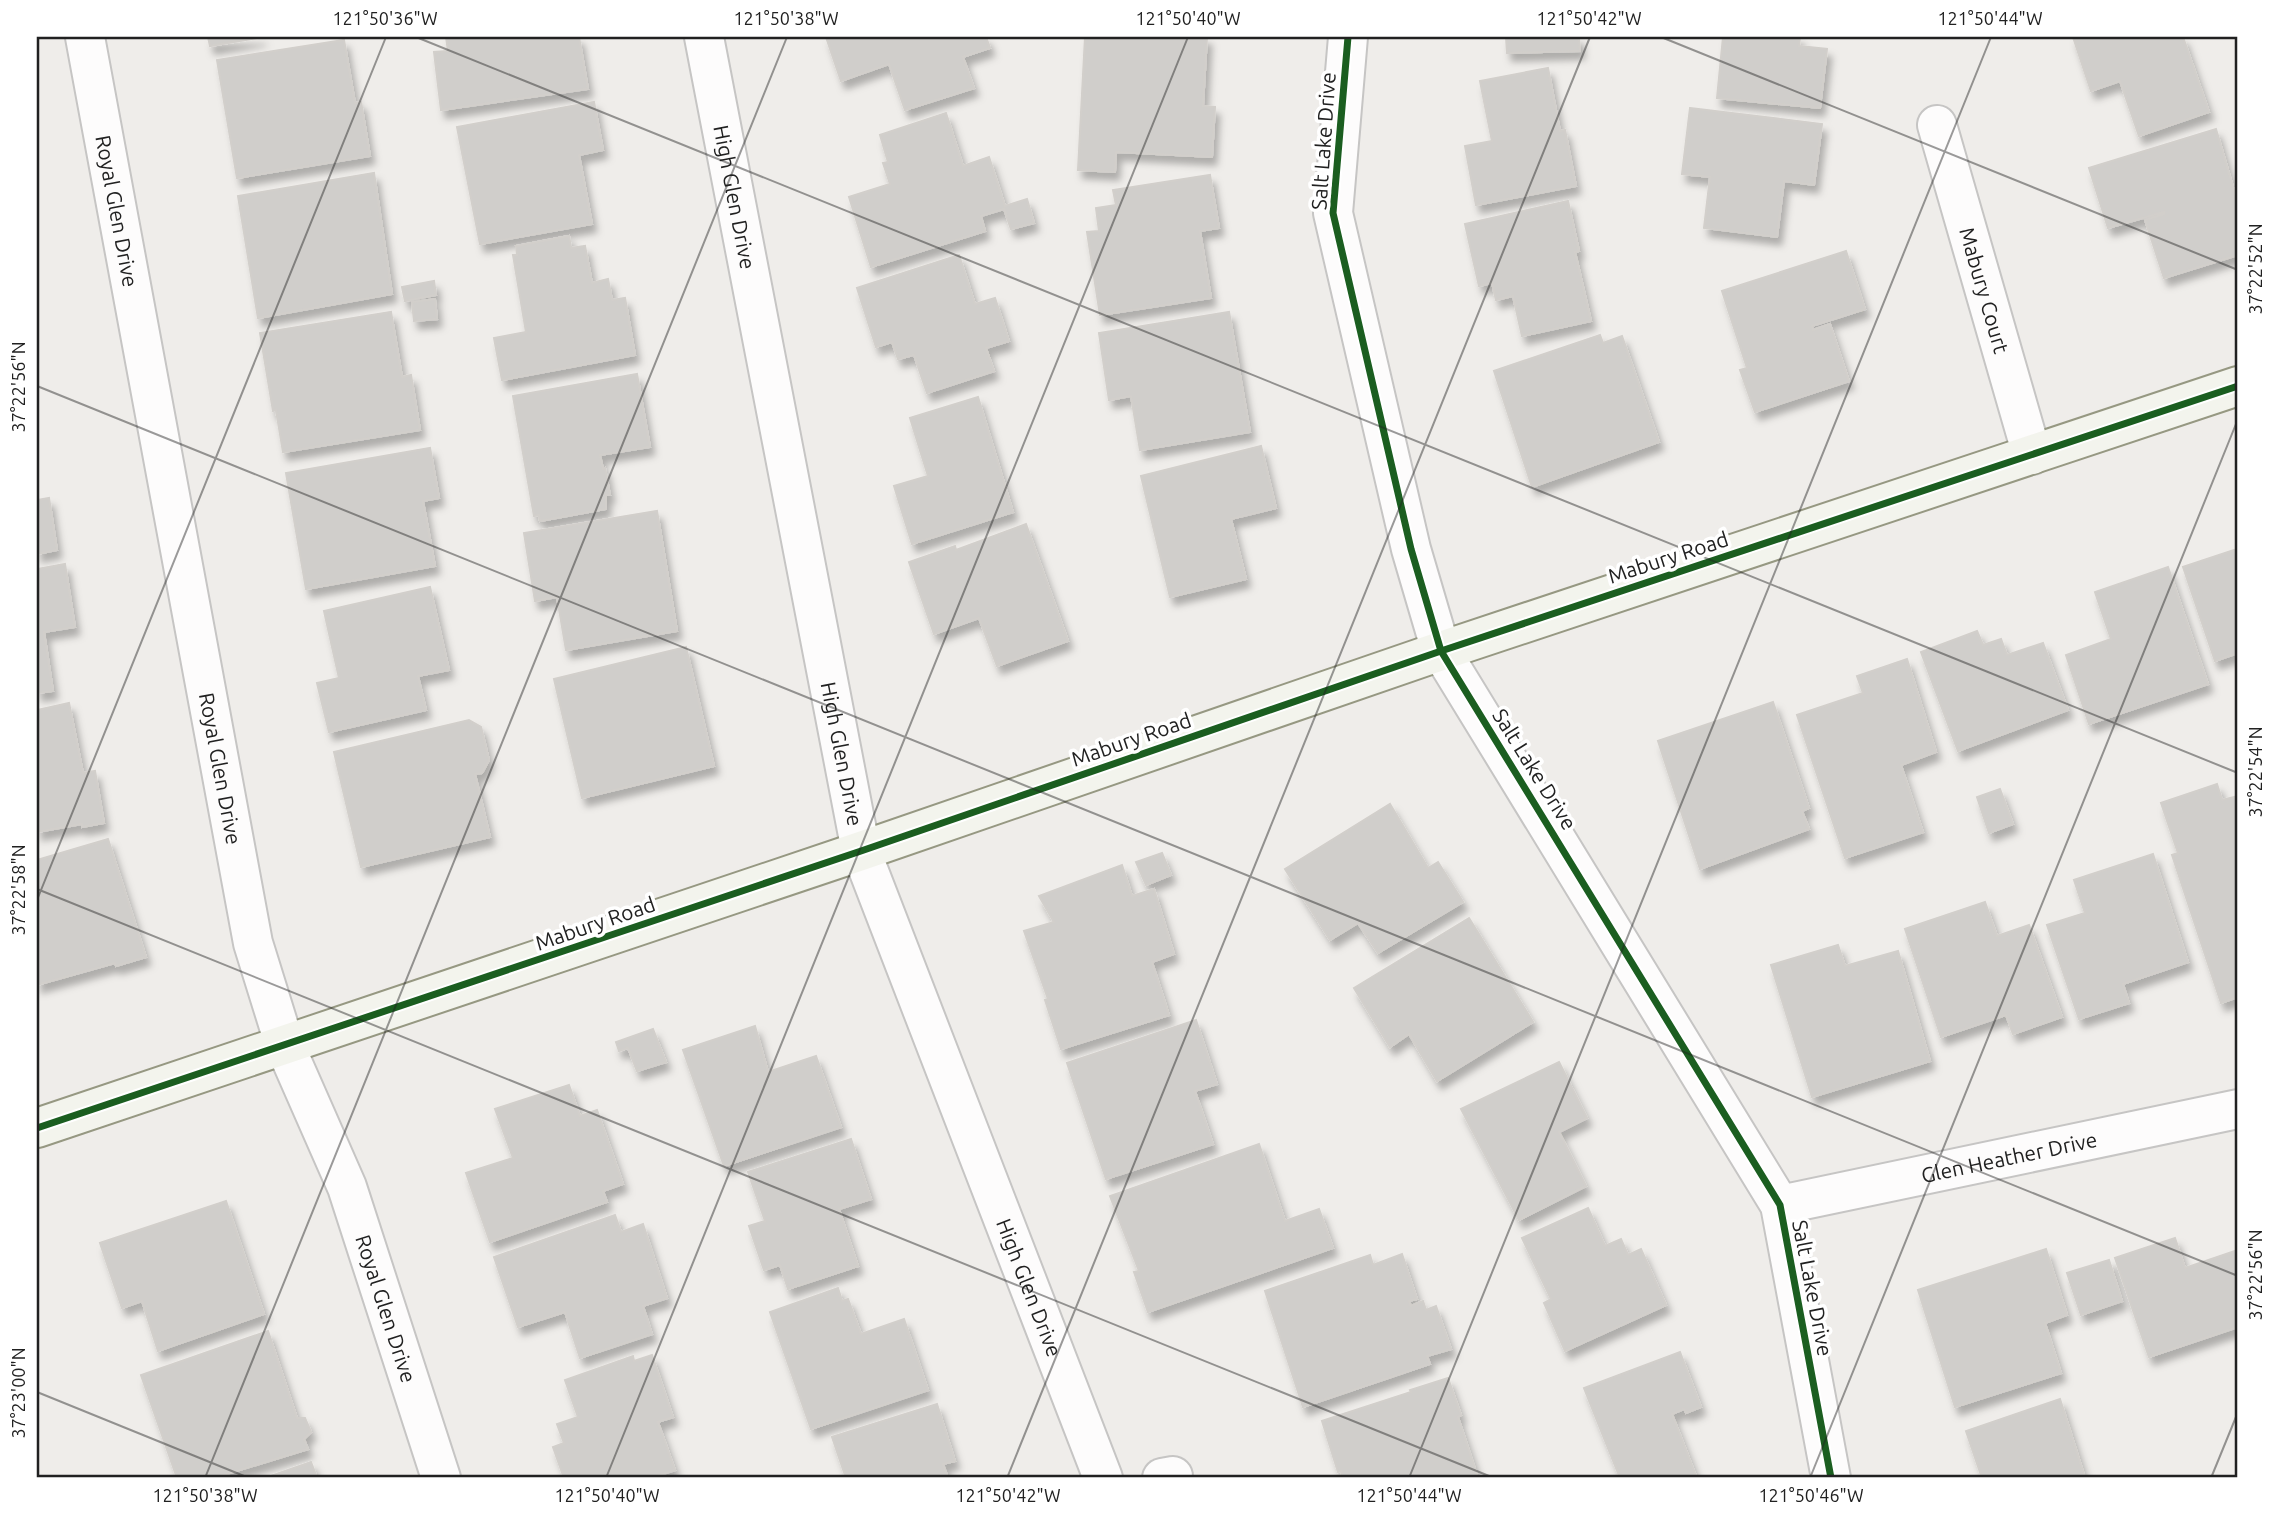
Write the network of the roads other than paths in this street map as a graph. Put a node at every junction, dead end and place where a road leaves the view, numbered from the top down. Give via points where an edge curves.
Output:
1 (85, 37) edge
2 (704, 37) edge
3 (1348, 37) edge
4 (1937, 125) dead end
5 (2238, 386) edge
6 (2032, 455) junction
7 (1441, 651) junction
8 (861, 851) junction
9 (285, 1046) junction
10 (2238, 1108) edge
11 (37, 1128) edge
12 (1780, 1205) junction
13 (441, 1478) edge
14 (1103, 1478) edge
15 (1831, 1478) edge

1 - 9 street, Royal Glen Drive via 253,943
2 - 8 street, High Glen Drive
3 - 7 street, Salt Lake Drive via 1333,213 1411,549
4 - 6 street, Mabury Court
5 - 6 main road, Mabury Road
6 - 7 main road, Mabury Road
7 - 8 main road, Mabury Road
7 - 12 street, Salt Lake Drive
8 - 9 main road, Mabury Road
8 - 14 street, High Glen Drive
9 - 11 main road, Mabury Road
9 - 13 street, Royal Glen Drive via 347,1187
10 - 12 street, Glen Heather Drive
12 - 15 street, Salt Lake Drive

